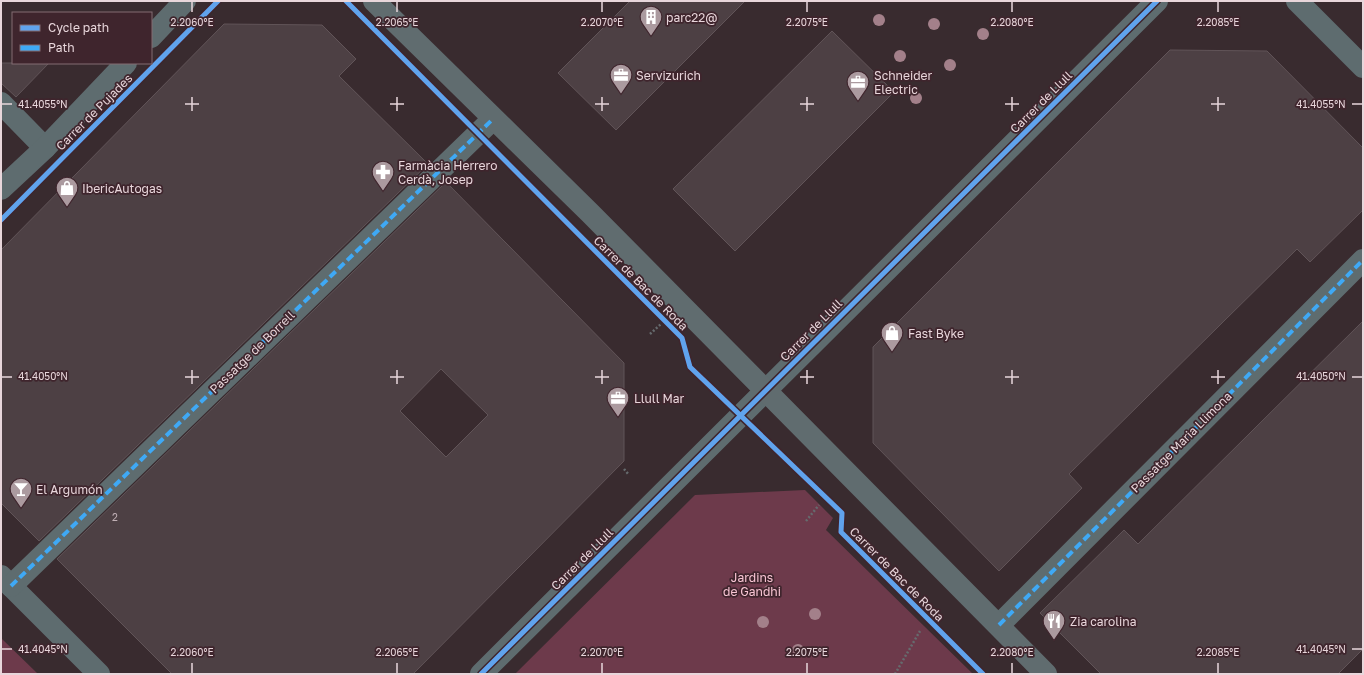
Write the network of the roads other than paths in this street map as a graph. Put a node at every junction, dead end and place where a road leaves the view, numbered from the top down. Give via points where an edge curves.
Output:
1 (185, 1) edge
2 (374, 1) edge
3 (1157, 1) edge
4 (1297, 1) edge
5 (152, 36) edge
6 (125, 64) edge
7 (1363, 67) edge
8 (1, 103) edge
9 (493, 119) junction
10 (45, 148) junction
11 (1, 189) edge
12 (1363, 260) edge
13 (765, 390) junction
14 (6, 581) edge
15 (999, 625) junction
16 (99, 674) edge
17 (481, 674) edge
18 (1046, 674) edge

1 - 5 street
2 - 9 main road, Carrer de Bac de Roda
3 - 13 street, Carrer de Llull
4 - 7 street
6 - 10 street, Carrer de Pujades
8 - 10 street
9 - 13 main road, Carrer de Bac de Roda
9 - 14 street, Passatge de Borrell
10 - 11 street, Carrer de Pujades
12 - 15 street, Passatge Maria Llimona
13 - 15 main road, Carrer de Bac de Roda
13 - 17 street, Carrer de Llull
14 - 16 street
15 - 18 main road, Carrer de Bac de Roda

